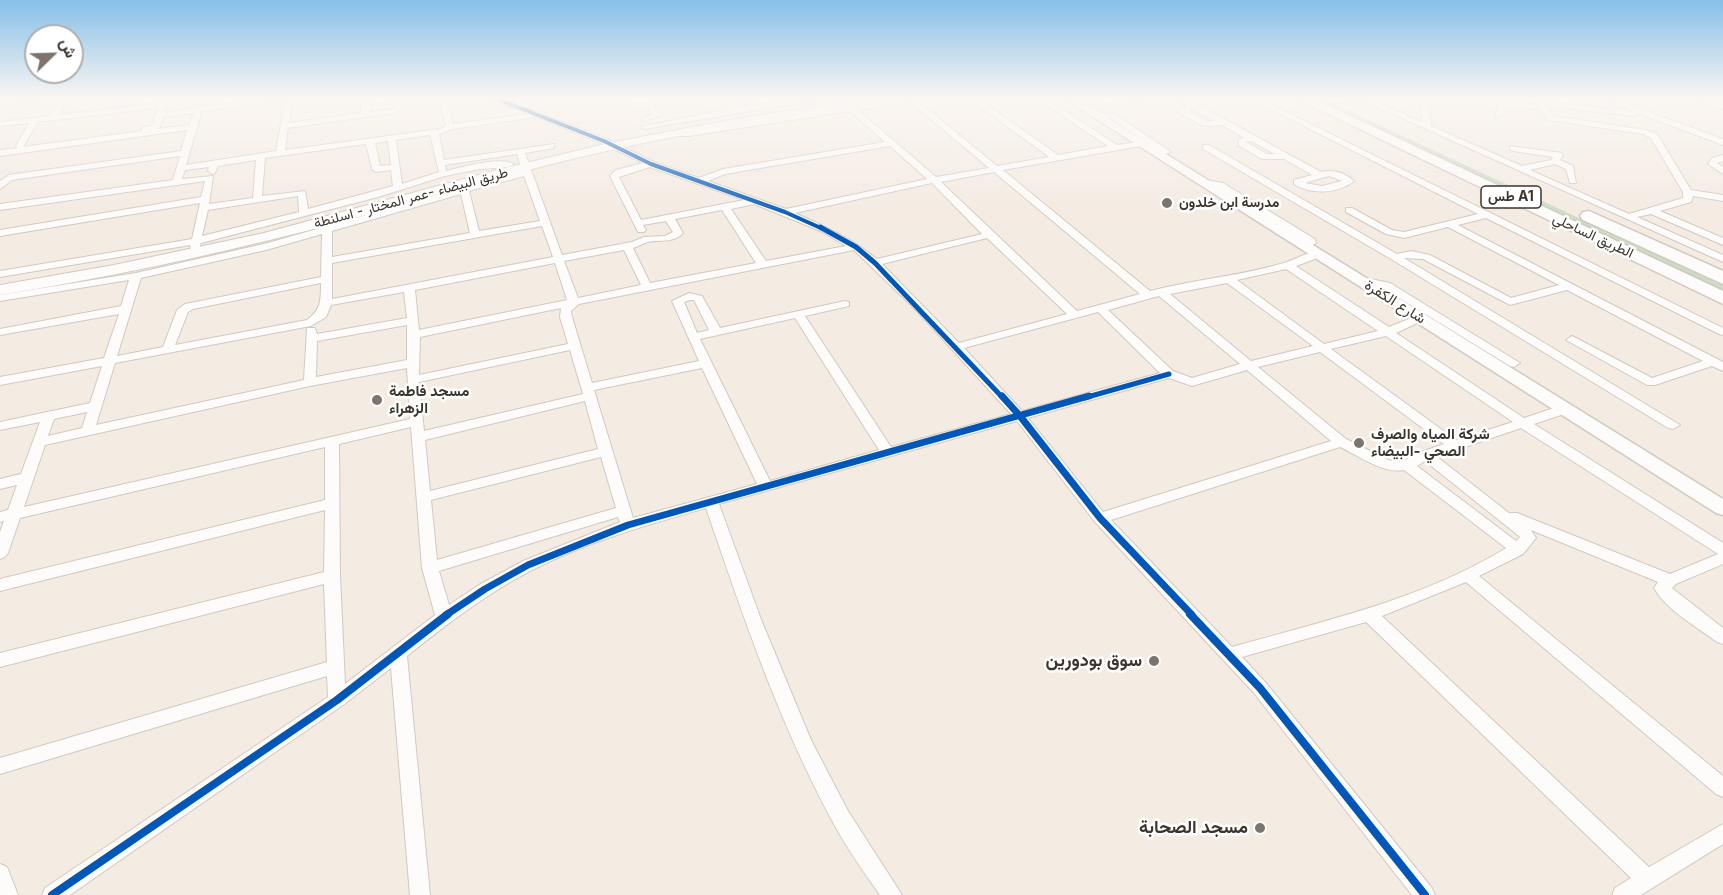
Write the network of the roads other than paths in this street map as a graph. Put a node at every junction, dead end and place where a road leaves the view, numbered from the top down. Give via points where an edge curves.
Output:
1 (392, 138) edge
2 (24, 139) edge
3 (77, 139) edge
4 (98, 139) edge
5 (189, 139) edge
6 (282, 139) edge
7 (302, 139) edge
8 (334, 139) edge
9 (386, 139) edge
10 (436, 139) edge
11 (597, 139) edge
12 (620, 139) edge
13 (640, 139) edge
14 (883, 139) edge
15 (960, 139) edge
16 (1030, 139) edge
17 (1102, 139) edge
18 (1134, 139) edge
19 (1147, 139) edge
20 (1249, 139) edge
21 (1336, 139) edge
22 (1388, 139) edge
23 (1422, 139) edge
24 (1454, 139) edge
25 (1656, 139) edge
26 (370, 141) junction
27 (1141, 143) junction
28 (610, 144) junction
29 (889, 144) junction
30 (20, 146) junction
31 (550, 146) dead end
32 (1206, 147) dead end
33 (1116, 148) junction
34 (1513, 148) dead end
35 (0, 151) edge
36 (185, 153) junction
37 (280, 153) junction
38 (1159, 154) junction
39 (261, 157) junction
40 (1723, 158) edge
41 (1058, 159) junction
42 (1555, 161) junction
43 (441, 163) junction
44 (521, 163) junction
45 (214, 164) junction
46 (651, 164) junction
47 (397, 167) junction
48 (181, 168) junction
49 (1522, 169) junction
50 (998, 170) junction
51 (1723, 171) edge
52 (443, 174) junction
53 (1319, 176) dead end
54 (210, 178) junction
55 (5, 179) edge
56 (934, 180) junction
57 (700, 181) junction
58 (1574, 181) dead end
59 (177, 182) junction
60 (0, 186) edge
61 (398, 188) junction
62 (464, 189) junction
63 (1688, 192) junction
64 (1723, 198) edge
65 (257, 200) junction
66 (752, 202) junction
67 (205, 204) junction
68 (0, 207) edge
69 (725, 207) junction
70 (1349, 210) dead end
71 (1653, 211) junction
72 (785, 212) junction
73 (304, 214) junction
74 (1489, 214) junction
75 (669, 217) junction
76 (1628, 217) junction
77 (545, 223) junction
78 (638, 223) junction
79 (1451, 225) junction
80 (327, 231) junction
81 (0, 233) edge
82 (475, 234) junction
83 (989, 235) junction
84 (644, 240) junction
85 (1723, 242) edge
86 (196, 244) junction
87 (627, 246) junction
88 (856, 247) junction
89 (1319, 254) junction
90 (1395, 257) junction
91 (557, 259) junction
92 (1723, 259) edge
93 (327, 261) junction
94 (875, 263) junction
95 (763, 265) junction
96 (1288, 265) junction
97 (0, 273) edge
98 (136, 276) junction
99 (1723, 278) edge
100 (327, 279) junction
101 (1229, 279) junction
102 (1361, 280) junction
103 (0, 282) edge
104 (409, 286) junction
105 (1569, 286) junction
106 (647, 287) junction
107 (0, 290) edge
108 (1154, 294) junction
109 (0, 298) edge
110 (1723, 298) edge
111 (326, 303) junction
112 (574, 303) junction
113 (844, 304) dead end
114 (125, 309) junction
115 (1101, 309) junction
116 (798, 314) junction
117 (1074, 314) junction
118 (1420, 318) junction
119 (411, 321) junction
120 (311, 322) junction
121 (0, 332) edge
122 (716, 332) junction
123 (1388, 332) junction
124 (1723, 332) edge
125 (414, 335) junction
126 (693, 337) junction
127 (311, 339) junction
128 (1572, 340) dead end
129 (573, 346) junction
130 (956, 347) junction
131 (1323, 347) junction
132 (167, 351) junction
133 (108, 361) junction
134 (413, 363) junction
135 (706, 363) junction
136 (1514, 363) dead end
137 (1718, 364) edge
138 (1250, 365) junction
139 (1169, 374) junction
140 (413, 380) junction
141 (0, 381) edge
142 (309, 382) junction
143 (589, 392) junction
144 (96, 406) junction
145 (1565, 409) junction
146 (1020, 416) junction
147 (48, 417) junction
148 (1522, 423) junction
149 (1673, 425) dead end
150 (0, 426) edge
151 (417, 429) junction
152 (88, 430) junction
153 (38, 442) junction
154 (332, 442) junction
155 (1341, 442) junction
156 (1456, 447) junction
157 (606, 451) junction
158 (888, 453) junction
159 (1426, 456) junction
160 (1407, 465) junction
161 (25, 478) junction
162 (0, 484) edge
163 (765, 485) junction
164 (424, 497) junction
165 (711, 501) junction
166 (331, 503) junction
167 (1723, 508) edge
168 (1499, 512) junction
169 (15, 513) junction
170 (0, 516) edge
171 (626, 518) junction
172 (1100, 518) junction
173 (1518, 550) junction
174 (1723, 550) edge
175 (0, 554) edge
176 (1723, 558) edge
177 (430, 568) junction
178 (1468, 575) junction
179 (332, 576) junction
180 (1670, 580) junction
181 (0, 585) edge
182 (1369, 614) junction
183 (444, 616) junction
184 (1723, 637) edge
185 (1230, 654) junction
186 (398, 655) junction
187 (0, 660) edge
188 (336, 666) junction
189 (337, 700) junction
190 (0, 766) edge
191 (1723, 788) edge
192 (1723, 833) edge
193 (0, 874) edge
194 (1647, 879) junction
195 (8, 895) edge
196 (52, 895) edge
197 (420, 895) edge
198 (892, 895) edge
199 (1425, 895) edge
200 (1622, 895) edge

1 - 47 street
2 - 30 street
3 - 30 street
4 - 35 street
5 - 36 street
6 - 37 street
7 - 37 street
8 - 26 street
9 - 26 street
10 - 43 street
11 - 28 street
12 - 28 main road, طريق البيضاء -عمر المختار - اسلنطة
13 - 28 main road, طريق البيضاء -عمر المختار - اسلنطة
14 - 29 street
15 - 50 street
16 - 41 street
17 - 33 street
18 - 27 street, شارع الكفرة
19 - 38 street via 1167,152
20 - 53 street via 1241,143 1267,158 1285,157
21 - 74 street
22 - 110 highway, الطريق الساحلي / طس A1
23 - 99 highway, طس A1
24 - 49 street
25 - 63 street
26 - 47 street via 376,169
27 - 33 street
27 - 38 street, شارع الكفرة
28 - 44 main road, طريق البيضاء -عمر المختار - اسلنطة
28 - 46 street
29 - 56 street
29 - 57 street via 723,172
30 - 35 street
31 - 44 street
32 - 90 street
33 - 41 street
34 - 42 street via 1559,155
36 - 48 street
36 - 55 street
37 - 39 street
38 - 89 street, شارع الكفرة
39 - 45 street
39 - 65 street
40 - 51 street via 1712,164
41 - 50 street
42 - 49 street
42 - 58 street via 1570,168
43 - 44 street
43 - 52 street
44 - 52 street
44 - 62 street
44 - 77 street
44 - 86 main road, طريق البيضاء -عمر المختار - اسلنطة via 303,221
44 - 107 main road, طريق البيضاء -عمر المختار - اسلنطة via 230,245
45 - 48 street
45 - 54 street
46 - 57 street
46 - 78 street via 614,175
47 - 61 street
48 - 59 street
49 - 76 street
50 - 56 street
50 - 108 street
52 - 61 street
54 - 59 street
54 - 67 street
55 - 60 street
56 - 72 street
56 - 83 street
57 - 66 street
59 - 68 street
61 - 73 street
62 - 80 street
62 - 82 street
63 - 64 street
63 - 71 street via 1685,202
65 - 67 street
65 - 73 street via 302,193
66 - 69 street
66 - 72 street
67 - 81 street
67 - 86 street
69 - 75 street
69 - 95 street
70 - 79 street via 1397,234
71 - 76 street
71 - 85 street
72 - 88 street
73 - 86 street
74 - 79 street
74 - 124 street
75 - 78 street
75 - 84 street via 677,235
76 - 92 street
77 - 82 street
77 - 91 street
78 - 84 street
79 - 105 street
80 - 93 street
80 - 98 street
82 - 93 street
83 - 94 street
83 - 117 street
84 - 87 street
86 - 97 street
86 - 103 main road, طريق البيضاء -عمر المختار - اسلنطة via 91,268
87 - 91 street
87 - 106 street
88 - 94 street
88 - 95 street
89 - 96 street
89 - 102 street, شارع الكفرة
90 - 105 street via 1426,257 1510,302
90 - 149 street
91 - 104 street
91 - 112 street
93 - 100 street
94 - 130 street
95 - 106 street
96 - 101 street
96 - 123 street
98 - 109 street
98 - 114 street
100 - 111 street
100 - 132 street via 189,306 183,310
101 - 108 street
101 - 131 street
102 - 118 street, شارع الكفرة
102 - 136 street via 1386,285
104 - 111 street
104 - 119 street
105 - 137 street
106 - 112 street
108 - 115 street
108 - 138 street
111 - 120 street via 322,315
112 - 125 street
112 - 129 street via 565,310
113 - 116 street
114 - 121 street
114 - 133 street
115 - 117 street
115 - 139 street
116 - 122 street
116 - 158 street
117 - 130 street
118 - 123 street
118 - 145 street, شارع الكفرة
119 - 125 street
119 - 127 street
120 - 127 street
120 - 132 street
122 - 126 street
122 - 126 street via 698,298 686,297 677,303
123 - 131 street
123 - 148 street
125 - 134 street
126 - 135 street
127 - 142 street
128 - 137 street via 1651,382
129 - 140 street
129 - 143 street
130 - 146 street
131 - 138 street
131 - 156 street
132 - 133 street
133 - 141 street
133 - 144 street
134 - 140 street
134 - 142 street
135 - 143 street
135 - 163 street
138 - 139 street via 1192,382
138 - 155 street
139 - 146 street
140 - 151 street
142 - 152 street
143 - 151 street
143 - 157 street
144 - 147 street
144 - 152 street
145 - 148 street
145 - 167 street, شارع الكفرة
146 - 158 street
146 - 172 street
147 - 150 street
147 - 153 street
148 - 156 street
148 - 174 street
151 - 154 street
151 - 164 street
152 - 153 street
153 - 161 street
154 - 166 street
154 - 169 street
155 - 160 street via 1383,463
155 - 172 street
156 - 159 street
157 - 164 street
157 - 171 street
158 - 163 street
159 - 160 street
159 - 168 street
160 - 173 street
161 - 162 street
161 - 169 street
163 - 165 street
164 - 177 street
165 - 171 street
165 - 198 street via 753,623 817,771 843,821
166 - 179 street
166 - 181 street
168 - 173 street via 1528,538
168 - 180 street
169 - 170 street
169 - 175 street
171 - 177 street
171 - 183 street via 528,565
172 - 185 street
173 - 178 street
176 - 180 street
177 - 183 street
178 - 182 street
178 - 191 street
179 - 187 street
179 - 188 street
180 - 184 street via 1662,588 1669,596
182 - 185 street
182 - 194 street
183 - 186 street
185 - 199 street
186 - 189 street
186 - 197 street
188 - 189 street
188 - 190 street
189 - 196 street
192 - 194 street
193 - 195 street
194 - 200 street

